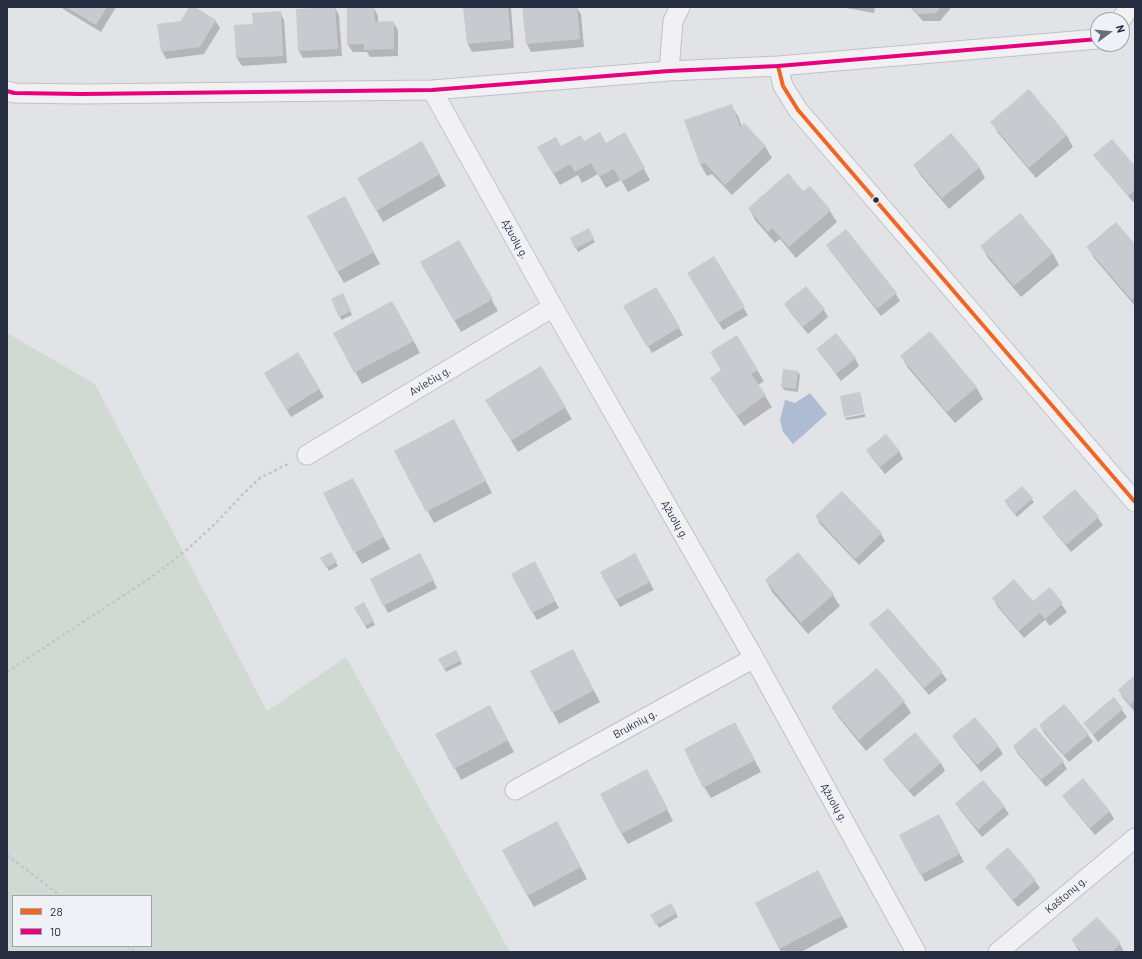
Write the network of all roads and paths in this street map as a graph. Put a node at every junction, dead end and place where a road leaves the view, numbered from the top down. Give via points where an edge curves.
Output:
1 (680, 7) edge
2 (1090, 39) edge
3 (778, 66) junction
4 (669, 71) junction
5 (432, 90) junction
6 (7, 92) edge
7 (553, 307) junction
8 (307, 455) joint
9 (1135, 502) edge
10 (754, 658) junction
11 (7, 672) edge
12 (515, 790) dead end
13 (1135, 838) edge
14 (7, 855) edge
15 (60, 895) edge
16 (916, 952) edge
17 (998, 952) edge

1 - 4 street via 673,21
2 - 3 street
3 - 4 street
3 - 9 street via 783,86 798,110
4 - 5 street
5 - 6 street via 82,94
5 - 7 street, Ąžuolų g.
7 - 8 street, Aviečių g.
7 - 10 street, Ąžuolų g.
8 - 11 path via 260,478 190,547 153,576
10 - 12 street, Bruknių g.
10 - 16 street, Ąžuolų g.
13 - 17 street, Kaštonų g.
14 - 15 path

